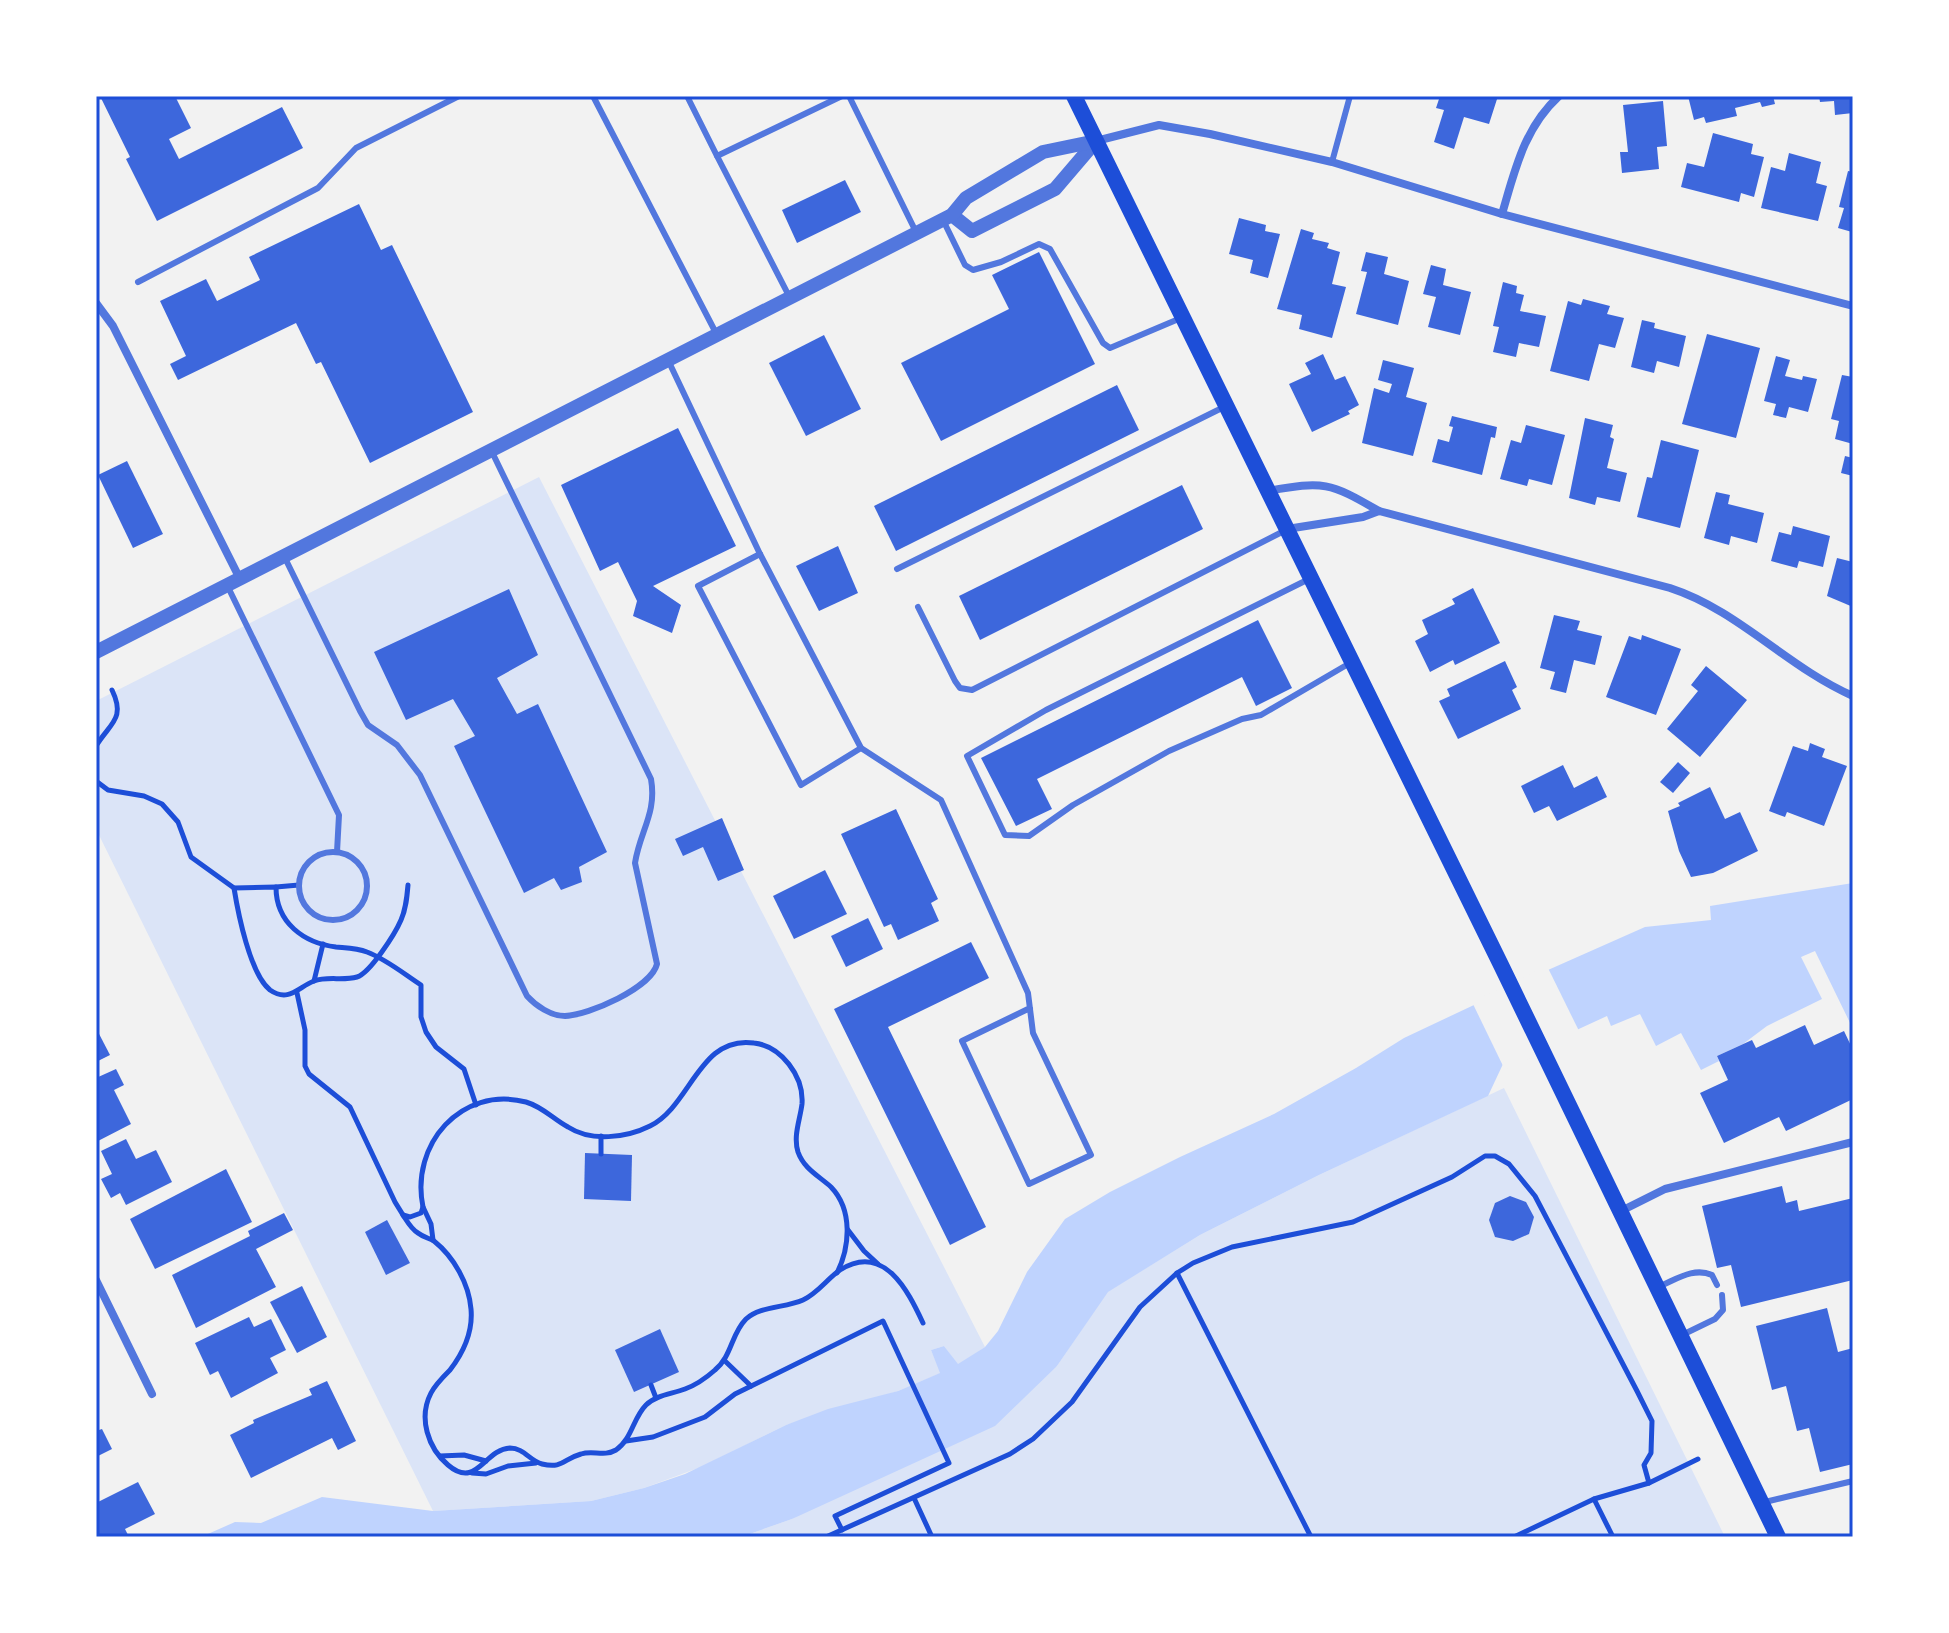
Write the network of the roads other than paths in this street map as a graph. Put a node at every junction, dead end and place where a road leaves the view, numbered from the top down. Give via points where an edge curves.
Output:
1 (459, 96) edge
2 (593, 96) edge
3 (687, 96) edge
4 (842, 96) edge
5 (849, 96) edge
6 (1074, 96) edge
7 (1350, 96) edge
8 (1559, 96) edge
9 (1096, 141) junction
10 (717, 156) junction
11 (1332, 162) junction
12 (1502, 214) junction
13 (948, 218) junction
14 (917, 234) junction
15 (138, 282) dead end
16 (790, 298) junction
17 (96, 303) edge
18 (1853, 306) edge
19 (1182, 317) junction
20 (717, 335) junction
21 (668, 360) junction
22 (1226, 406) junction
23 (491, 451) junction
24 (1268, 491) junction
25 (1379, 511) junction
26 (1287, 529) junction
27 (760, 554) junction
28 (284, 556) junction
29 (897, 569) dead end
30 (1311, 578) junction
31 (233, 582) junction
32 (918, 607) dead end
33 (96, 652) edge
34 (1352, 662) junction
35 (1853, 696) edge
36 (861, 748) junction
37 (337, 852) junction
38 (1030, 1008) junction
39 (1853, 1142) edge
40 (1620, 1211) junction
41 (96, 1280) edge
42 (1717, 1285) dead end
43 (1657, 1288) junction
44 (1722, 1295) dead end
45 (1680, 1336) junction
46 (152, 1394) dead end
47 (1853, 1481) edge
48 (1761, 1502) junction
49 (1778, 1537) edge

1 - 15 lane via 356,148 318,188
2 - 20 lane
3 - 10 lane
4 - 10 lane
5 - 14 lane
6 - 9 main road
7 - 11 lane
8 - 12 street via 1529,132
9 - 11 street via 1159,125
9 - 13 street via 1043,152 966,198
9 - 13 street via 1055,189 972,231
9 - 19 main road
10 - 16 lane
11 - 12 street
12 - 18 street
13 - 14 street
13 - 19 lane via 965,265 973,270 1039,244 1050,249 1110,348
14 - 16 street
16 - 20 street
17 - 31 street via 113,326
19 - 22 main road
20 - 21 street
21 - 23 street
21 - 27 lane
22 - 24 main road
22 - 29 lane
23 - 28 street
23 - 28 lane via 651,779 654,802 635,863 657,964 647,981 608,1002 563,1016 527,996 420,775 397,745 368,725
24 - 25 street via 1324,484
24 - 26 main road
25 - 26 street
25 - 35 street via 1690,595 1829,686
26 - 30 main road
26 - 32 lane via 972,690 955,681
27 - 36 lane
27 - 36 lane via 698,586 801,785
28 - 31 street
30 - 34 main road
30 - 34 lane via 1046,710 967,756 1005,835 1029,836 1169,751 1261,715
31 - 33 street
31 - 37 lane via 339,815
34 - 40 main road
36 - 38 lane via 941,800 1028,993
37 - 37 lane via 357,861 367,890 357,909 337,920 325,919 306,906 299,885 307,864 326,852
38 - 38 lane via 1033,1033 1091,1155 1029,1184 962,1041
39 - 40 street via 1665,1189
40 - 43 main road
41 - 46 street
42 - 43 lane via 1703,1271
43 - 45 main road
44 - 45 lane via 1723,1310 1715,1319
45 - 48 main road
47 - 48 lane
48 - 49 main road

